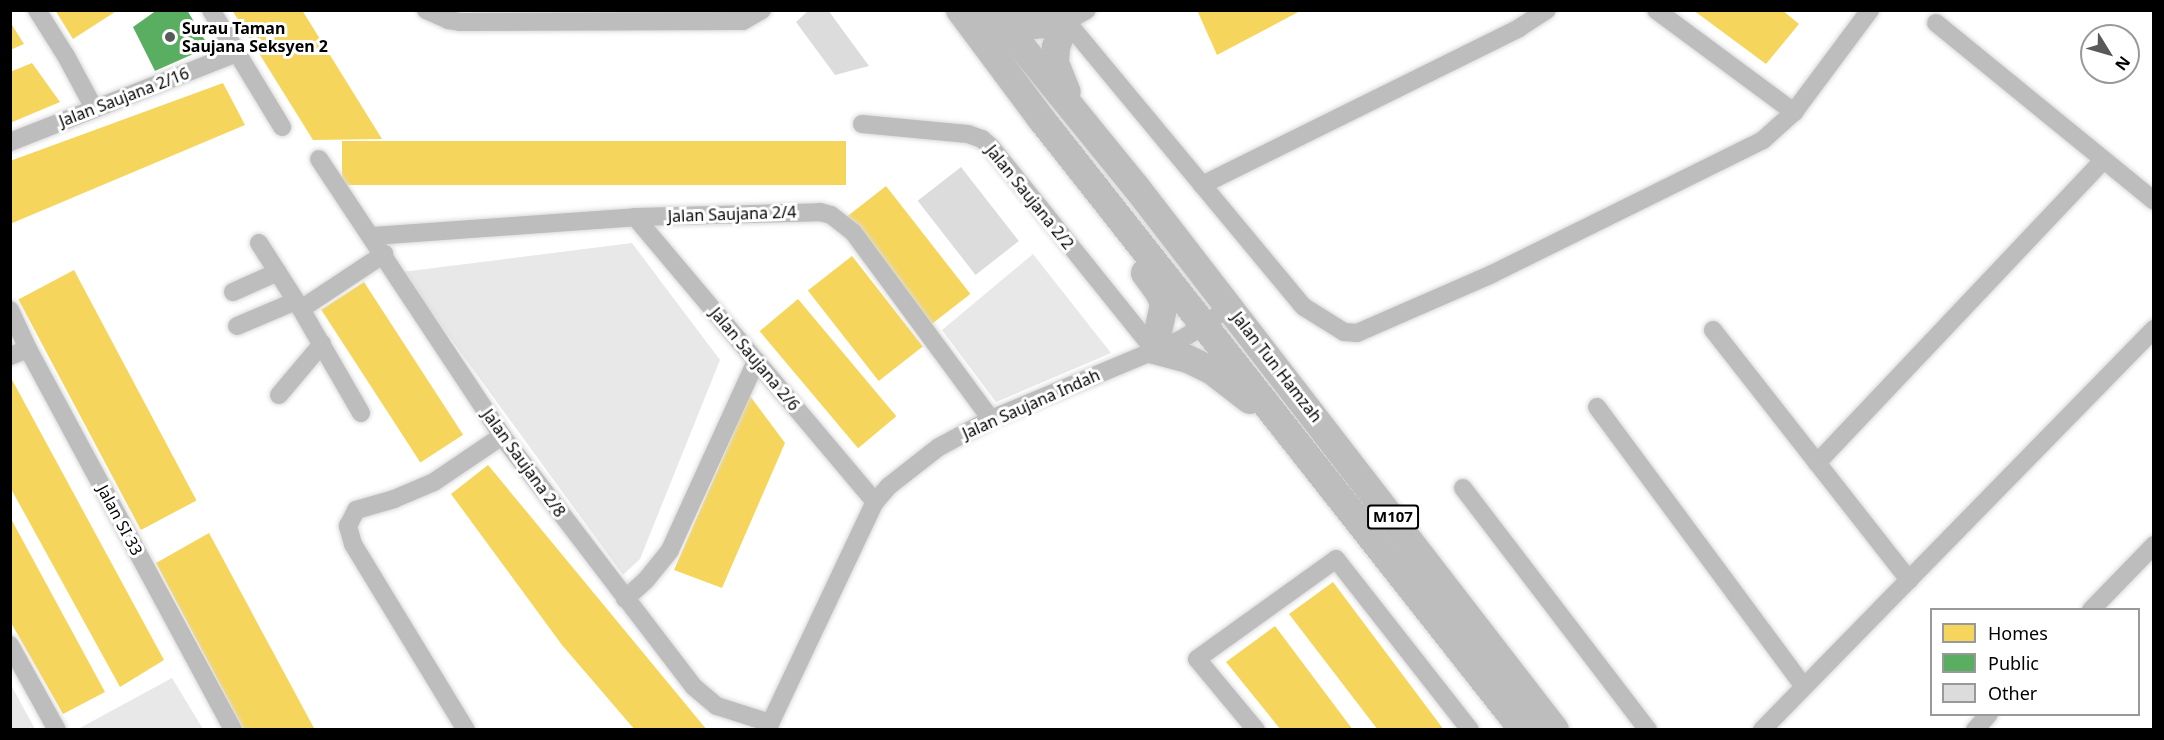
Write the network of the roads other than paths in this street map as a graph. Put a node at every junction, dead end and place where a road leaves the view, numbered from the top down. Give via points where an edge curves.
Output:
1 (36, 10) edge
2 (211, 10) edge
3 (426, 10) edge
4 (762, 10) edge
5 (960, 10) edge
6 (992, 10) edge
7 (1005, 10) edge
8 (1547, 10) edge
9 (1656, 10) edge
10 (1870, 10) edge
11 (1070, 14) edge
12 (660, 16) edge
13 (1936, 23) dead end
14 (237, 53) junction
15 (94, 108) junction
16 (1794, 112) junction
17 (862, 124) dead end
18 (282, 127) dead end
19 (10, 142) edge
20 (1062, 146) junction
21 (319, 159) dead end
22 (2104, 160) junction
23 (1202, 185) junction
24 (1136, 187) junction
25 (2154, 201) edge
26 (636, 217) junction
27 (373, 236) junction
28 (259, 243) dead end
29 (384, 254) junction
30 (278, 272) junction
31 (233, 292) dead end
32 (299, 305) junction
33 (1229, 306) junction
34 (10, 310) edge
35 (1205, 325) junction
36 (237, 326) dead end
37 (2154, 329) edge
38 (1713, 330) dead end
39 (322, 345) junction
40 (28, 349) junction
41 (1154, 350) junction
42 (10, 356) edge
43 (756, 361) junction
44 (279, 395) dead end
45 (1597, 407) dead end
46 (361, 413) dead end
47 (991, 419) junction
48 (502, 436) junction
49 (1817, 463) junction
50 (1463, 488) dead end
51 (875, 502) junction
52 (1343, 502) junction
53 (2154, 545) edge
54 (1909, 580) junction
55 (625, 599) junction
56 (2092, 608) edge
57 (10, 645) edge
58 (1486, 683) junction
59 (1804, 687) junction
60 (1987, 716) edge
61 (769, 726) edge
62 (57, 729) edge
63 (233, 729) edge
64 (466, 729) edge
65 (1256, 729) edge
66 (1470, 729) edge
67 (1516, 729) edge
68 (1523, 729) edge
69 (1555, 729) edge
70 (1648, 729) edge
71 (1762, 729) edge
72 (1975, 729) edge

1 - 15 street
2 - 14 street
3 - 12 street via 460,22
4 - 12 street via 742,21
5 - 20 main road, Jalan Tun Hamzah / M107
6 - 24 main road, Jalan Tun Hamzah / M107
7 - 11 main road via 1018,23 1033,25
8 - 23 street via 1519,28
9 - 16 street
10 - 16 street
11 - 23 street
11 - 24 main road via 1056,47 1055,63 1066,91
13 - 22 street
14 - 15 street, Jalan Saujana 2/16
14 - 18 street
15 - 19 street, Jalan Saujana 2/16
16 - 23 street via 1763,140 1492,274 1357,333 1339,329 1305,307
17 - 41 street, Jalan Saujana 2/2 via 968,134 982,139
20 - 35 main road, Jalan Tun Hamzah / M107
20 - 41 main road via 1159,292 1164,304
21 - 27 street, Jalan Saujana 2/8
22 - 25 street
22 - 49 street
24 - 33 main road, Jalan Tun Hamzah / M107
26 - 27 street, Jalan Saujana 2/4
26 - 43 street, Jalan Saujana 2/6
26 - 47 street, Jalan Saujana 2/4 via 820,212 831,215 853,232
27 - 29 street, Jalan Saujana 2/8
28 - 30 street
29 - 32 street
29 - 48 street, Jalan Saujana 2/8
30 - 31 street
30 - 32 street
32 - 36 street
32 - 39 street
33 - 35 street, Jalan Saujana Indah
33 - 69 main road, Jalan Tun Hamzah / M107
34 - 40 street, Jalan SI 33
35 - 41 street, Jalan Saujana Indah
35 - 52 main road, Jalan Tun Hamzah / M107
37 - 54 street
38 - 49 street
39 - 44 street
39 - 46 street
40 - 42 street
40 - 63 street, Jalan SI 33
41 - 47 street, Jalan Saujana Indah
41 - 52 main road via 1188,359 1235,387
43 - 51 street, Jalan Saujana 2/6
43 - 55 street via 670,550
45 - 59 street
47 - 51 street, Jalan Saujana Indah via 939,447
48 - 55 street, Jalan Saujana 2/8
48 - 64 street via 434,482 356,510 348,526 353,544
49 - 54 street
50 - 70 street
51 - 61 street, Jalan Saujana Indah
52 - 58 main road, Jalan Tun Hamzah / M107
53 - 56 street
54 - 59 street
55 - 61 street, Jalan Saujana 2/8 via 704,698
57 - 62 street
58 - 67 main road
58 - 68 main road, Jalan Tun Hamzah / M107
59 - 71 street
60 - 72 street
65 - 66 street via 1197,659 1336,559

